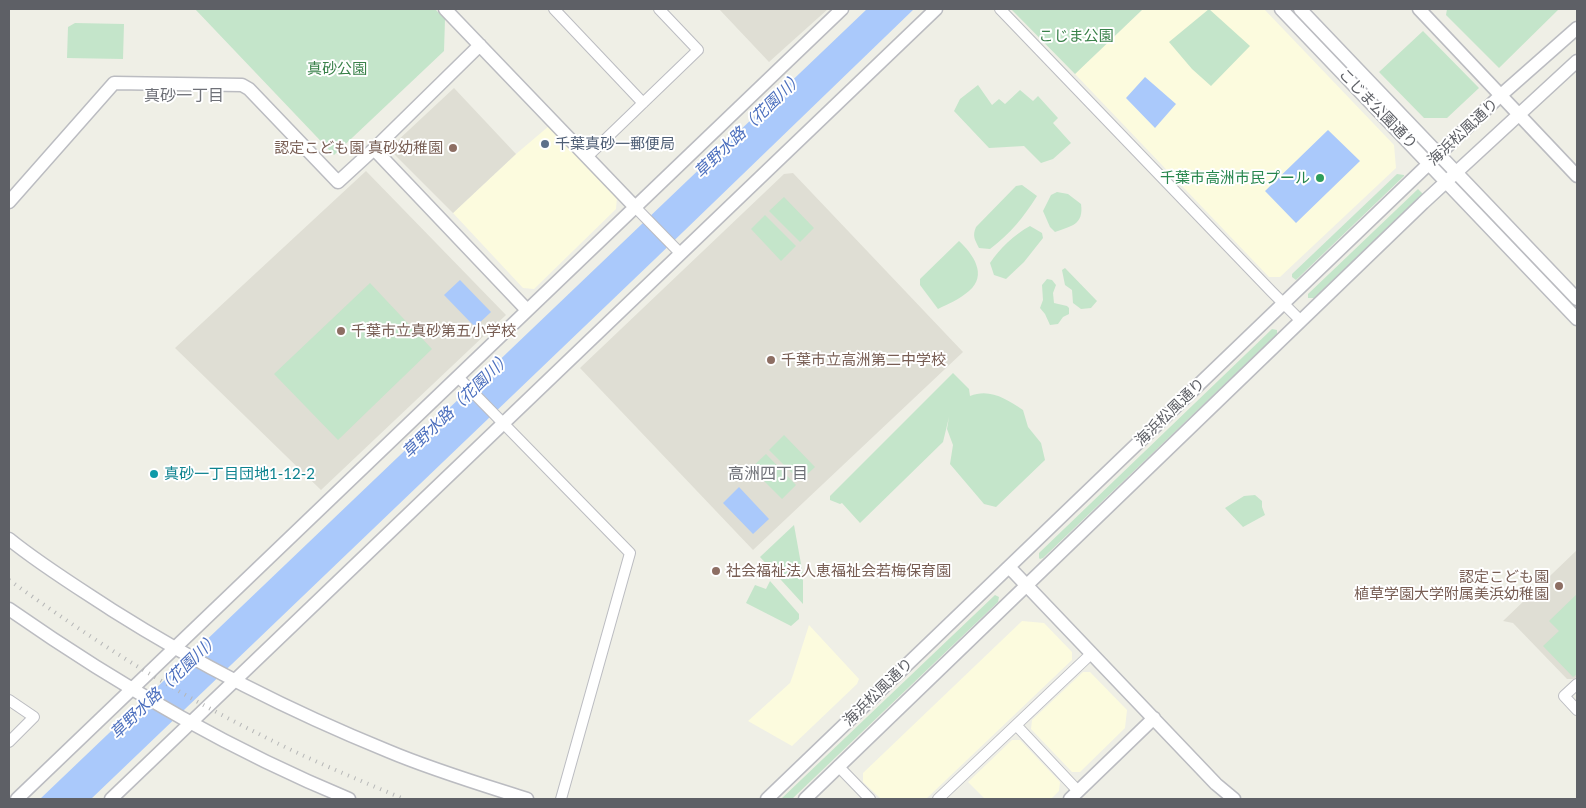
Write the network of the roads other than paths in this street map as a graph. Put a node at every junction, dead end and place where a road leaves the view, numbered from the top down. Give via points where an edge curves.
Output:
1 (445, 9) edge
2 (554, 9) edge
3 (659, 9) edge
4 (842, 9) edge
5 (936, 9) edge
6 (1000, 9) edge
7 (1281, 9) edge
8 (1300, 9) edge
9 (1419, 9) edge
10 (1577, 28) edge
11 (480, 44) junction
12 (1577, 62) edge
13 (1501, 95) junction
14 (643, 103) junction
15 (1520, 115) junction
16 (374, 149) junction
17 (587, 157) junction
18 (1434, 158) junction
19 (1577, 176) edge
20 (1452, 177) junction
21 (9, 202) edge
22 (635, 207) junction
23 (680, 253) junction
24 (1577, 299) edge
25 (1283, 303) junction
26 (527, 310) junction
27 (1577, 319) edge
28 (1301, 321) junction
29 (458, 377) junction
30 (503, 423) junction
31 (9, 539) edge
32 (1009, 567) junction
33 (1027, 586) junction
34 (9, 609) edge
35 (174, 649) junction
36 (1092, 653) junction
37 (234, 681) junction
38 (1577, 684) edge
39 (132, 689) junction
40 (9, 700) edge
41 (1577, 710) edge
42 (1154, 718) junction
43 (192, 722) junction
44 (1016, 725) junction
45 (9, 742) edge
46 (838, 766) junction
47 (1074, 795) edge
48 (17, 799) edge
49 (110, 799) edge
50 (349, 799) edge
51 (527, 799) edge
52 (561, 799) edge
53 (767, 799) edge
54 (805, 799) edge
55 (870, 799) edge
56 (938, 799) edge
57 (1234, 799) edge

1 - 11 street
2 - 14 street
3 - 14 street via 698,50
4 - 22 street
5 - 23 street
6 - 25 street
7 - 18 street, こじま公園通り
8 - 18 street, こじま公園通り
9 - 13 street
10 - 13 street, 海浜松風通り
11 - 16 street
11 - 17 street
12 - 15 street, 海浜松風通り
13 - 15 street
13 - 18 street, 海浜松風通り
14 - 17 street
15 - 19 street
15 - 20 street, 海浜松風通り
16 - 21 street via 338,182 242,85 114,83
16 - 26 street
17 - 22 street
18 - 20 street, こじま公園通り
18 - 25 street, 海浜松風通り
20 - 24 street, こじま公園通り
20 - 27 street, こじま公園通り
20 - 28 street, 海浜松風通り
22 - 23 street
22 - 26 street
23 - 30 street
25 - 28 street
25 - 32 street, 海浜松風通り
26 - 29 street
28 - 33 street, 海浜松風通り
29 - 30 street
29 - 35 street
30 - 37 street
30 - 52 street via 630,553
31 - 35 street
32 - 33 street
32 - 53 street, 海浜松風通り
33 - 36 street
33 - 46 street, 海浜松風通り
34 - 39 street
35 - 37 street
35 - 39 street
36 - 42 street
36 - 44 street
37 - 43 street
37 - 51 street via 388,751
38 - 41 street via 1564,696
39 - 43 street
39 - 48 street
40 - 45 street via 34,717
42 - 47 street
42 - 57 street
43 - 49 street
43 - 50 street via 283,770
44 - 47 street
44 - 56 street
46 - 54 street, 海浜松風通り
46 - 55 street

